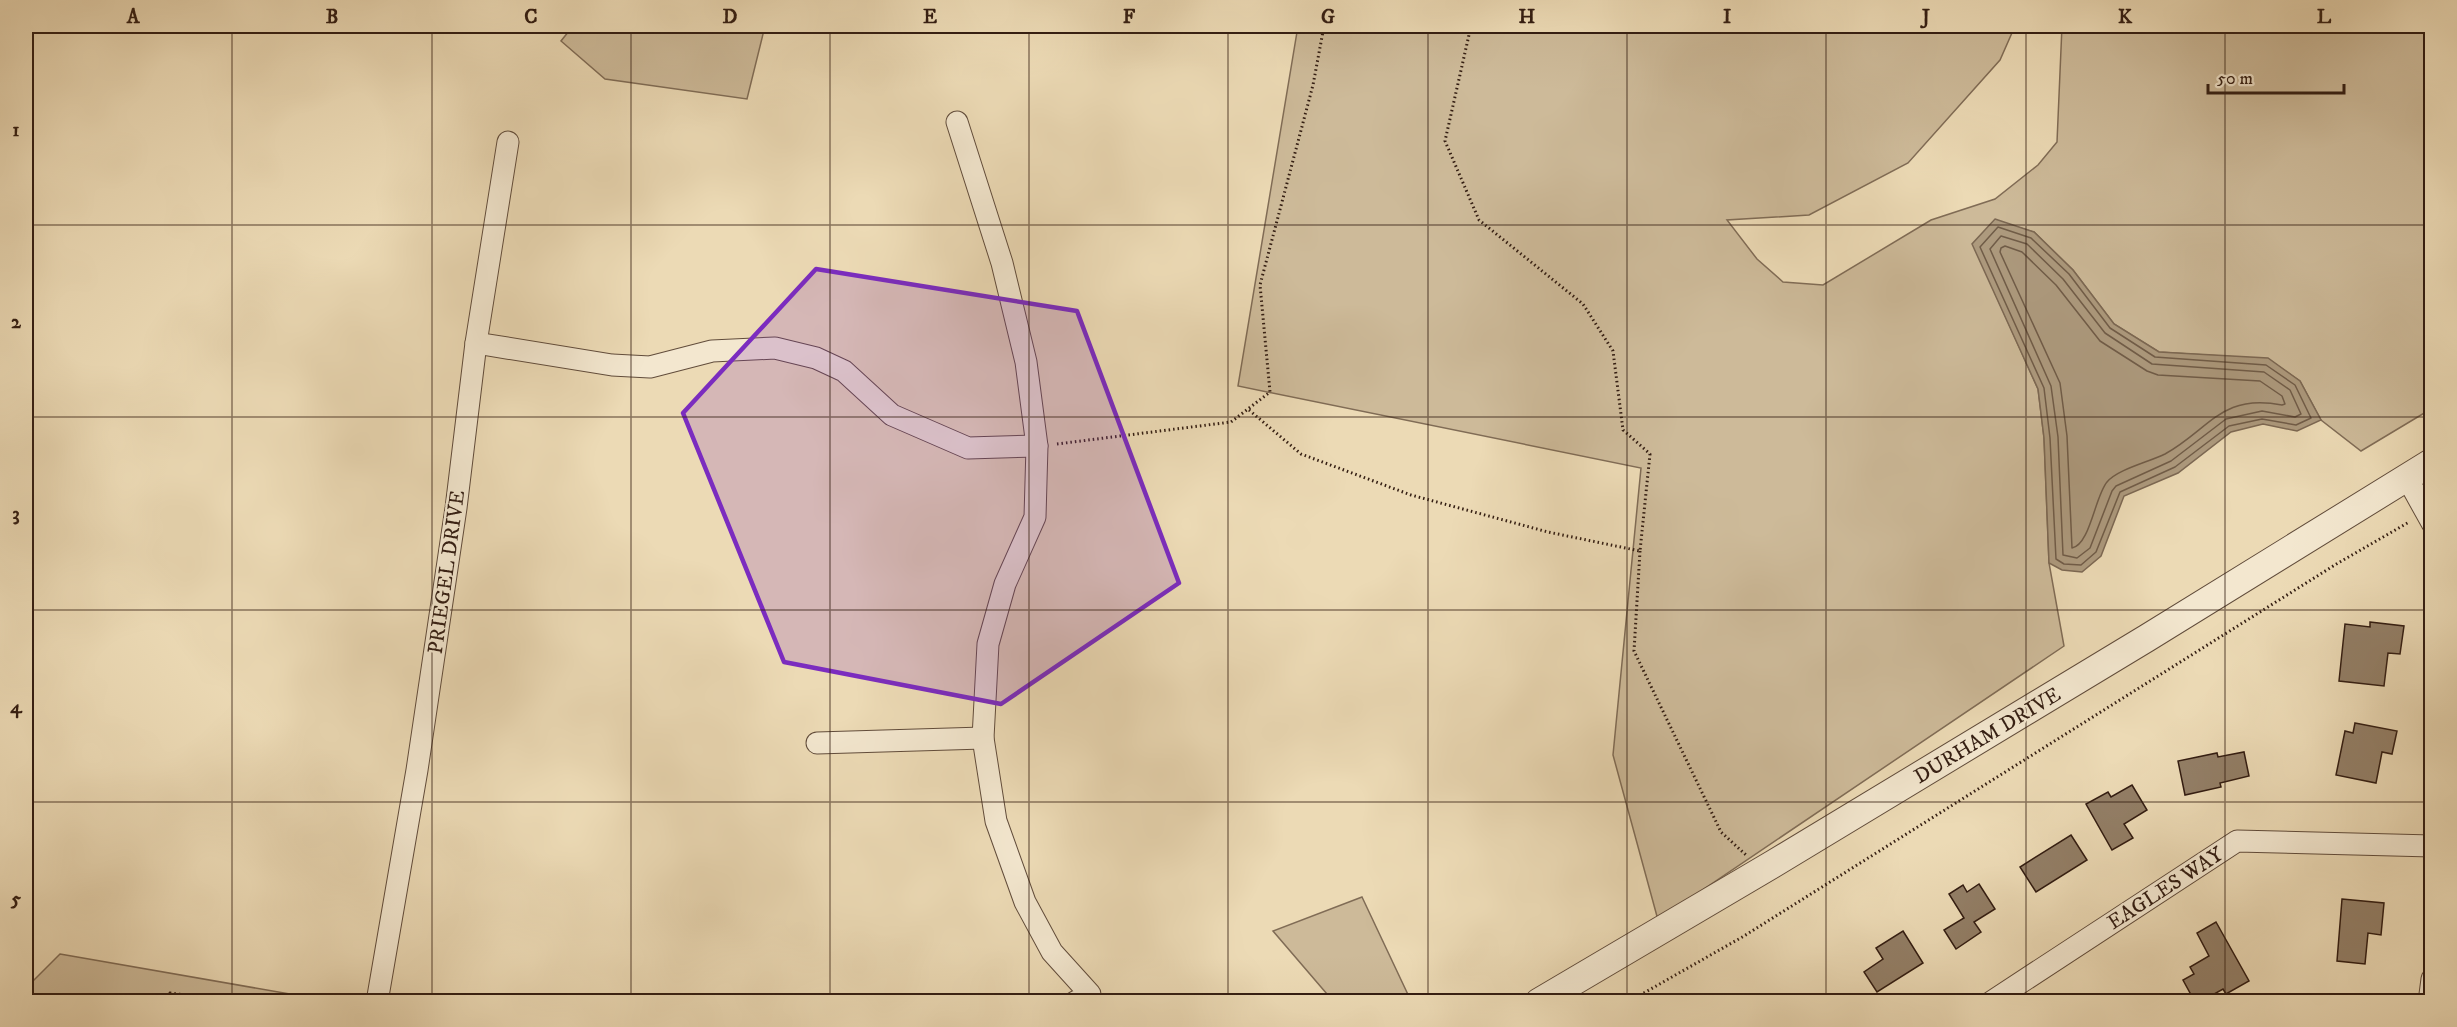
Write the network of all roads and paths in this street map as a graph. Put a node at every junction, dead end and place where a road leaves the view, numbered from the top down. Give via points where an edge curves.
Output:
1 (1324, 26) edge
2 (1471, 26) edge
3 (957, 122) dead end
4 (508, 142) dead end
5 (476, 343) junction
6 (1249, 410) junction
7 (1037, 446) junction
8 (2432, 462) edge
9 (2407, 478) junction
10 (2410, 521) dead end
11 (2432, 523) edge
12 (1640, 551) junction
13 (983, 738) junction
14 (817, 743) dead end
15 (2432, 846) edge
16 (1754, 875) junction
17 (2432, 979) edge
18 (168, 1002) edge
19 (215, 1002) edge
20 (377, 1002) edge
21 (1075, 1002) edge
22 (1539, 1002) edge
23 (1628, 1002) edge
24 (1991, 1002) edge
25 (2429, 1002) edge

1 - 6 path via 1313,84 1260,285 1270,392
2 - 12 path via 1445,141 1479,220 1583,304 1613,351 1623,430 1650,454
3 - 7 street via 1002,263 1026,362
4 - 5 street, PRIEGEL DRIVE
5 - 7 street via 612,365 650,367 712,351 774,348 816,358 844,371 892,415 968,448
5 - 20 street, PRIEGEL DRIVE via 417,770
6 - 7 path via 1231,422
6 - 12 path via 1301,454 1411,495 1548,532
7 - 13 street via 1035,517 1005,584 988,644
8 - 9 street, DURHAM DRIVE
9 - 11 street
9 - 16 street, DURHAM DRIVE
10 - 23 path via 1743,936
12 - 16 path via 1634,651 1721,832 1745,854
13 - 14 street
13 - 21 street via 996,821 1024,902 1052,952 1090,994
15 - 24 street, EAGLES WAY via 2237,841
16 - 22 street, DURHAM DRIVE
17 - 25 street
18 - 19 path via 170,993

